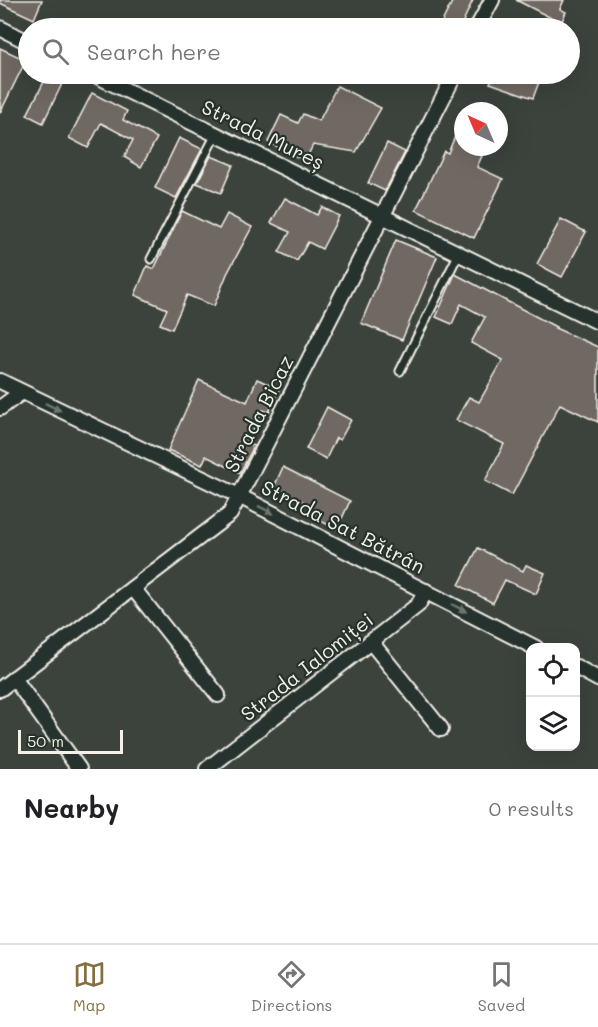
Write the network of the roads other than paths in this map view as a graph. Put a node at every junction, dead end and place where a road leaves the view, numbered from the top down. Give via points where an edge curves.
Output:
1 (492, 0) edge
2 (482, 18) edge
3 (0, 28) edge
4 (18, 37) edge
5 (114, 84) edge
6 (450, 84) edge
7 (216, 134) junction
8 (383, 216) junction
9 (459, 253) junction
10 (151, 259) dead end
11 (598, 322) edge
12 (400, 371) dead end
13 (0, 381) edge
14 (22, 392) junction
15 (0, 408) edge
16 (239, 496) junction
17 (133, 588) junction
18 (426, 591) junction
19 (371, 642) junction
20 (527, 643) edge
21 (580, 669) edge
22 (14, 678) junction
23 (598, 679) edge
24 (0, 689) edge
25 (218, 695) dead end
26 (441, 729) dead end
27 (79, 769) edge
28 (207, 769) edge

1 - 2 street
3 - 4 street
5 - 7 street, Strada Mureș
6 - 8 street, Strada Bicaz
7 - 8 street, Strada Mureș
7 - 10 lane
8 - 9 street, Strada Mureș
8 - 16 street, Strada Bicaz
9 - 11 street, Strada Mureș
9 - 12 lane
13 - 14 street, Strada Sat Bătrân
14 - 15 street
14 -> 16 street, Strada Sat Bătrân
16 - 17 street, Strada Bicaz via 230,514
16 -> 18 street, Strada Sat Bătrân
17 - 22 street, Strada Bicaz
17 - 25 street
18 - 19 street, Strada Ialomiței via 418,605
18 -> 20 street, Strada Sat Bătrân
19 - 26 street
19 - 28 street, Strada Ialomiței
21 - 23 street
22 - 24 street, Strada Bicaz
22 - 27 street

